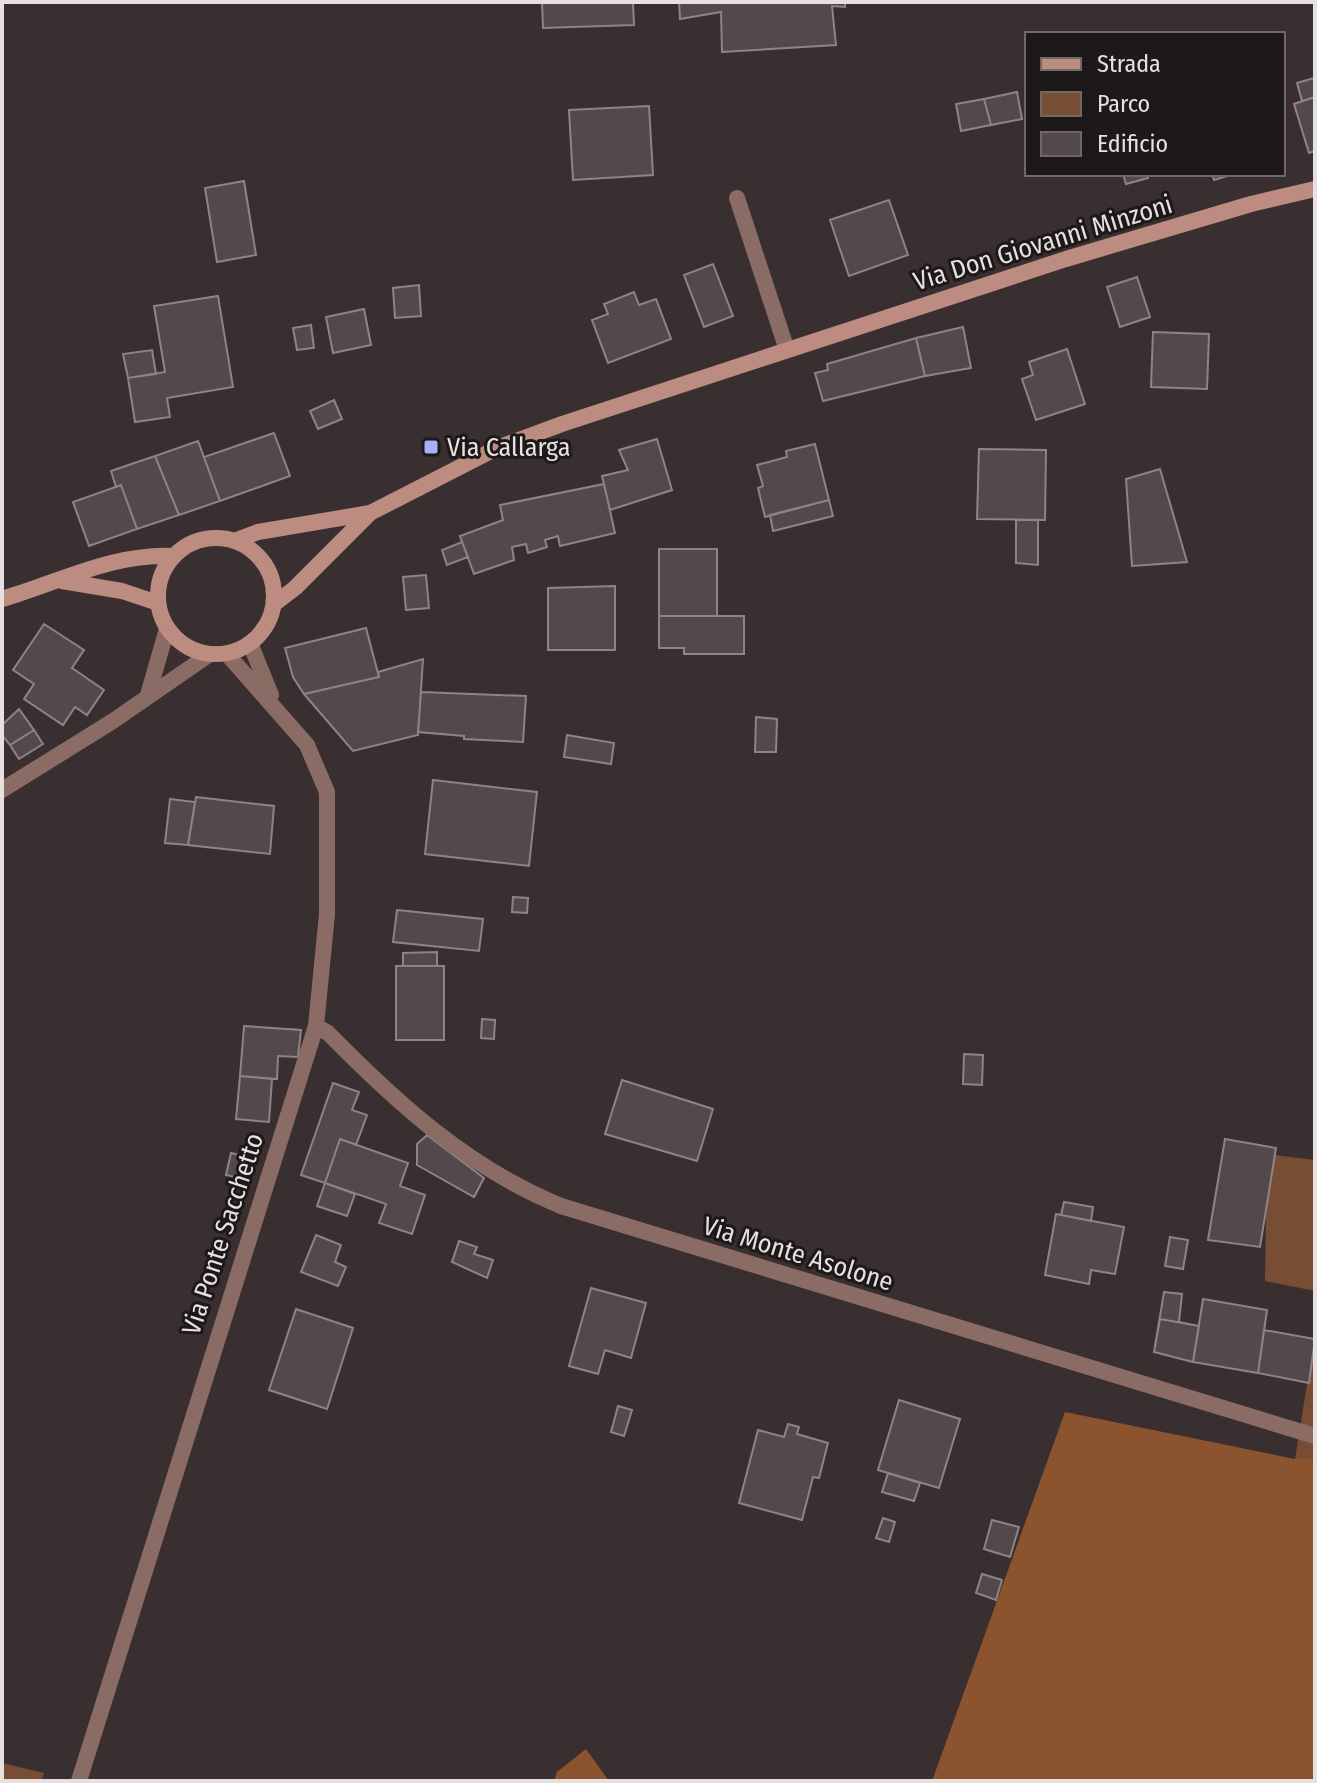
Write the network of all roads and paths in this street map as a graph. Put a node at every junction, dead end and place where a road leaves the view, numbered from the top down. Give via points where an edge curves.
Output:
1 (1315, 189) edge
2 (737, 198) dead end
3 (787, 350) junction
4 (370, 513) junction
5 (234, 541) junction
6 (174, 556) junction
7 (62, 581) junction
8 (2, 599) edge
9 (158, 603) junction
10 (274, 604) junction
11 (167, 629) junction
12 (250, 643) junction
13 (210, 654) junction
14 (227, 654) junction
15 (148, 695) junction
16 (274, 704) junction
17 (2, 790) edge
18 (316, 1026) junction
19 (1315, 1436) edge
20 (79, 1781) edge

1 - 3 street, Via Don Giovanni Minzoni via 1066,259
2 - 3 street
3 - 4 street, Via Don Giovanni Minzoni via 497,448
4 - 5 street
4 - 10 street
5 - 6 street via 212,538 191,543
5 - 10 street via 265,565
6 - 7 street via 142,554 90,567
6 - 9 street via 164,569
7 - 8 street
7 - 9 street
9 - 11 street
10 - 12 street via 270,619
11 - 13 street via 179,641
11 - 15 street
12 - 14 street
12 - 16 street, Via Ponte Sacchetto
13 - 14 street
13 - 15 street
14 - 16 street, Via Ponte Sacchetto
15 - 17 street
16 - 18 street, Via Ponte Sacchetto via 307,745 327,792 327,914
18 - 19 street, Via Monte Asolone via 421,1121 524,1191
18 - 20 street, Via Ponte Sacchetto

